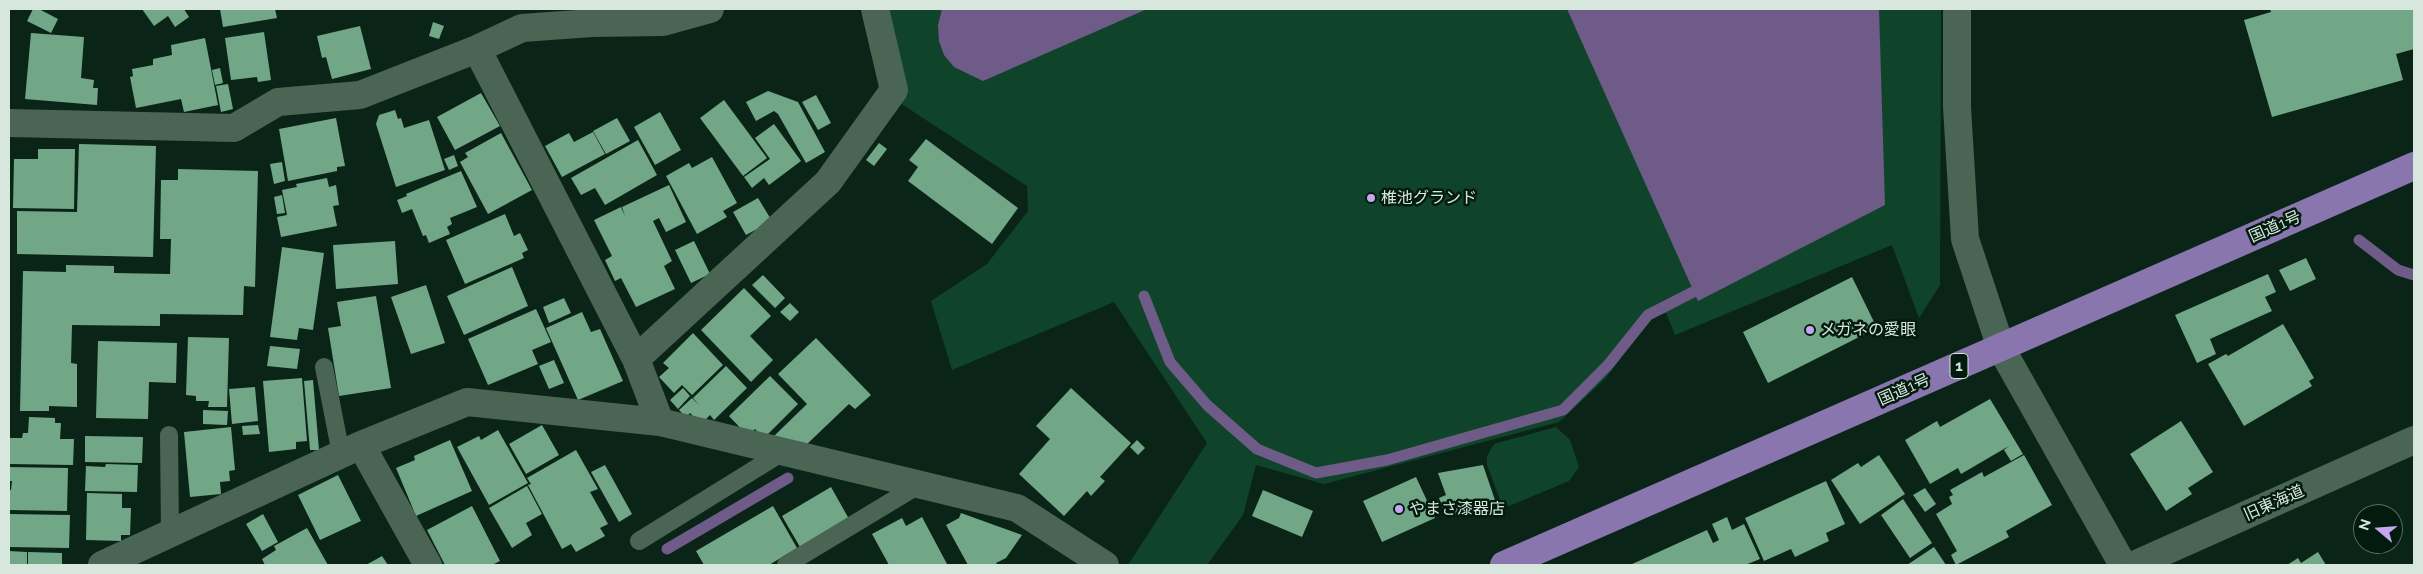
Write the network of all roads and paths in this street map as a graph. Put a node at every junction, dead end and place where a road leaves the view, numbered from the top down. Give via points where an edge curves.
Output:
1 (710, 9) edge
2 (874, 9) edge
3 (1957, 9) edge
4 (621, 16) edge
5 (477, 49) junction
6 (9, 123) edge
7 (2414, 166) edge
8 (2001, 348) junction
9 (636, 359) junction
10 (324, 367) dead end
11 (660, 422) junction
12 (169, 435) dead end
13 (2414, 440) edge
14 (351, 450) junction
15 (781, 453) junction
16 (917, 486) junction
17 (170, 534) junction
18 (639, 541) dead end
19 (102, 565) edge
20 (428, 565) edge
21 (786, 565) edge
22 (1105, 565) edge
23 (1504, 565) edge
24 (2123, 565) edge
25 (2134, 565) edge

1 - 4 street via 663,22
2 - 9 street via 894,90 828,182
3 - 8 street via 1957,107 1965,239
4 - 5 street via 522,28
5 - 6 street via 360,95 278,102 234,128
5 - 9 street
7 - 8 highway, 国道1号 / 1
8 - 23 highway, 国道1号 / 1
8 - 24 street
9 - 11 street
10 - 14 lane
11 - 14 street via 467,402
11 - 15 street
12 - 17 lane
13 - 25 street, 旧東海道
14 - 17 street
14 - 20 street
15 - 16 street
15 - 18 lane
16 - 21 lane
16 - 22 street via 1018,508
17 - 19 street

